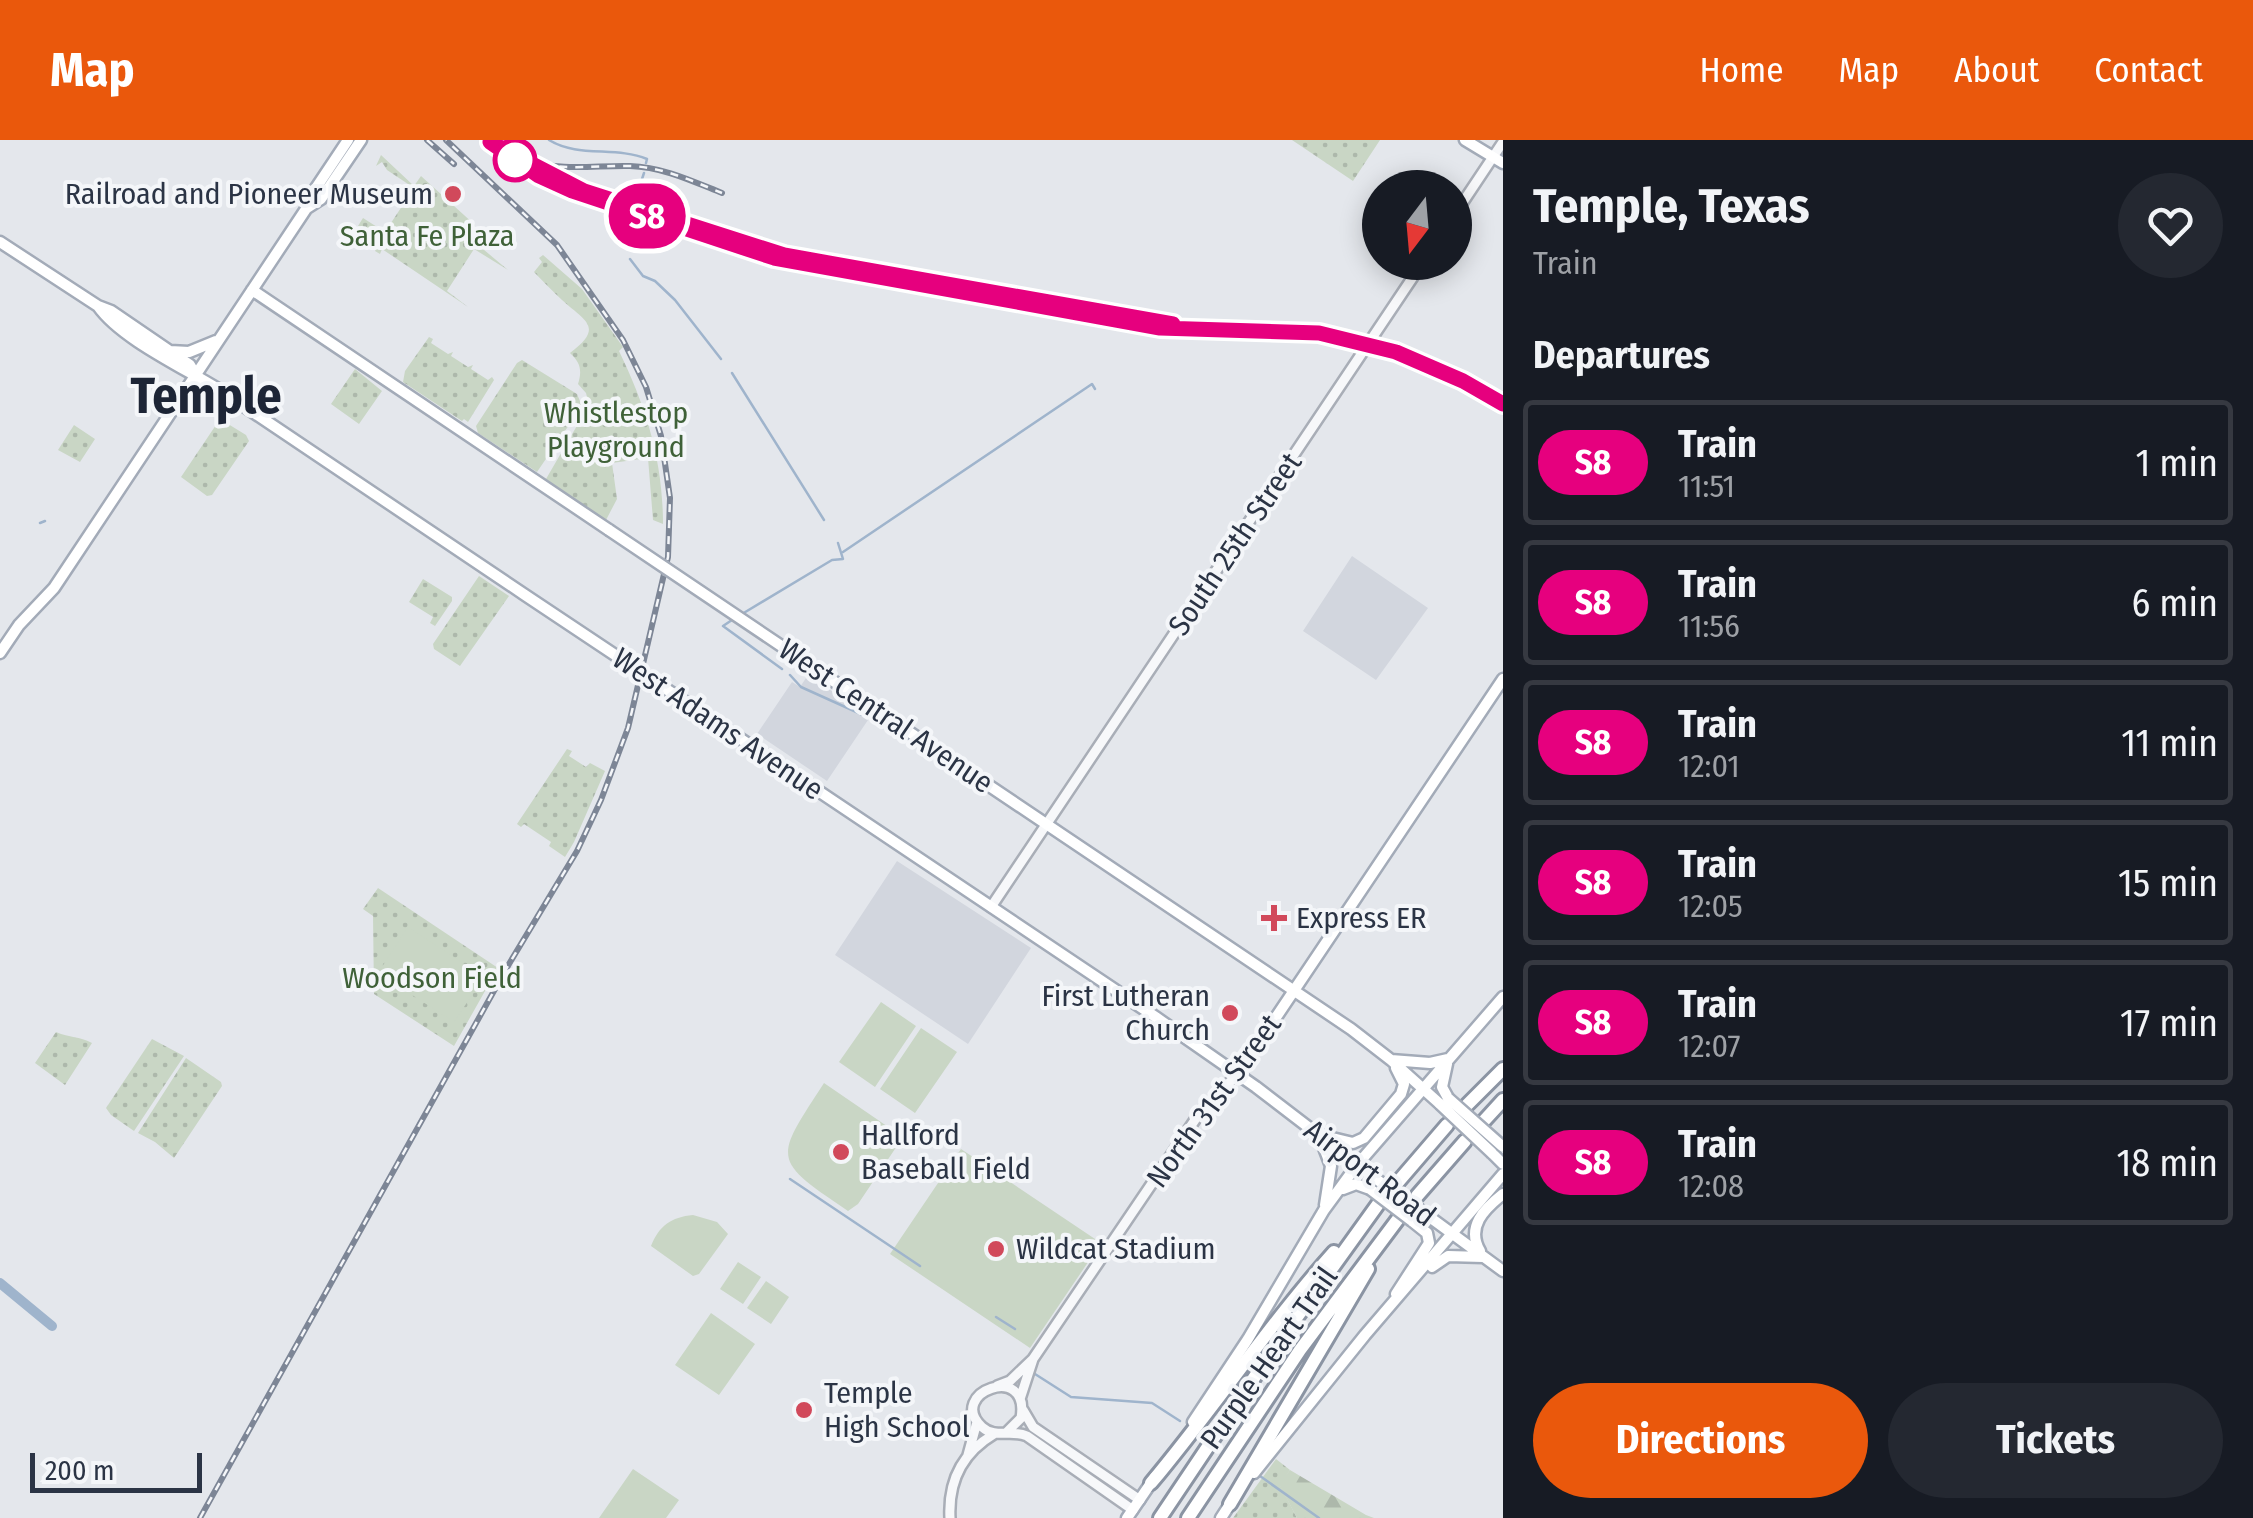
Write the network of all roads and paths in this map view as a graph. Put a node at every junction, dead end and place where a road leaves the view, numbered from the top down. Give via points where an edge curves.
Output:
1 (361, 140) edge
2 (1465, 140) edge
3 (1503, 142) edge
4 (347, 148) edge
5 (1500, 163) edge
6 (1472, 195) edge
7 (0, 242) edge
8 (1410, 280) edge
9 (252, 290) junction
10 (98, 306) junction
11 (221, 338) junction
12 (170, 351) junction
13 (196, 374) junction
14 (0, 653) edge
15 (1503, 679) edge
16 (1047, 824) junction
17 (990, 907) junction
18 (1294, 992) junction
19 (1503, 997) edge
20 (1449, 1058) junction
21 (1392, 1060) junction
22 (1503, 1069) edge
23 (1238, 1074) junction
24 (1423, 1089) junction
25 (1503, 1100) edge
26 (1444, 1101) junction
27 (1465, 1107) dead end
28 (1482, 1122) dead end
29 (1447, 1125) dead end
30 (1318, 1134) junction
31 (1465, 1141) dead end
32 (1499, 1148) edge
33 (1503, 1164) edge
34 (1357, 1166) junction
35 (1503, 1174) edge
36 (1398, 1182) dead end
37 (1373, 1184) junction
38 (1338, 1192) junction
39 (1503, 1194) edge
40 (1418, 1203) junction
41 (1324, 1210) junction
42 (1406, 1218) junction
43 (1386, 1232) junction
44 (1452, 1234) junction
45 (1483, 1257) junction
46 (1503, 1271) edge
47 (1392, 1304) junction
48 (1032, 1360) junction
49 (997, 1386) junction
50 (1021, 1404) junction
51 (976, 1419) junction
52 (1002, 1433) junction
53 (968, 1454) junction
54 (1151, 1483) junction
55 (1230, 1504) junction
56 (1133, 1509) edge
57 (950, 1518) edge
58 (1160, 1518) edge
59 (1188, 1518) edge
60 (1221, 1518) edge

1 - 4 main road
2 - 5 main road
3 - 5 street
4 - 9 main road via 321,199 306,208
5 - 6 street
7 - 10 main road, West Adams Avenue
8 - 16 street, South 25th Street
9 - 11 main road
9 - 16 main road, West Central Avenue, bridge
10 - 12 main road, West Adams Avenue
10 - 13 main road, West Adams Avenue via 106,318
11 - 12 main road via 190,352
11 - 13 main road
12 - 13 main road, West Adams Avenue
13 - 14 main road via 54,588
13 - 17 main road, West Adams Avenue, bridge
15 - 18 main road, North 31st Street
16 - 17 street, South 25th Street
16 - 18 main road, West Central Avenue
17 - 23 main road, West Adams Avenue
18 - 21 main road, West Central Avenue
18 - 23 main road, North 31st Street
19 - 20 main road
20 - 21 main road
20 - 24 main road
20 - 26 main road
21 - 24 main road, West Central Avenue
21 - 30 main road via 1402,1078 1401,1094 1364,1138 1353,1143
22 - 27 highway
23 - 30 main road, Airport Road
23 - 48 street, North 31st Street via 1201,1111
24 - 26 main road, West Central Avenue
24 - 34 main road
25 - 28 highway
26 - 32 main road, West Central Avenue, bridge
29 - 36 highway
30 - 34 main road, Airport Road
30 - 41 main road via 1332,1166
31 - 40 highway
32 - 33 main road, West Central Avenue
34 - 37 main road, Airport Road
34 - 38 main road
35 - 44 main road
37 - 38 main road
37 - 40 main road, Airport Road, bridge
37 - 42 main road, bridge
38 - 41 main road
39 - 45 main road via 1474,1229
40 - 44 main road, Airport Road
41 - 54 main road
42 - 43 highway, Purple Heart Trail
42 - 47 main road via 1427,1233 1429,1243
43 - 55 highway
43 - 59 highway, Purple Heart Trail
44 - 45 main road, Airport Road
44 - 47 main road
45 - 46 main road, Airport Road
45 - 47 main road via 1438,1261 1407,1298
47 - 55 main road
48 - 49 street, North 31st Street
48 - 50 street, North 31st Street
49 - 50 street via 1012,1390
49 - 51 street via 977,1398
50 - 52 street via 1017,1424
50 - 56 street via 1033,1427
51 - 52 street
51 - 53 street
52 - 53 street
52 - 56 street via 1027,1436
53 - 57 street via 949,1498
54 - 56 main road
54 - 58 highway, Purple Heart Trail via 1294,1298 1379,1203
55 - 60 main road

